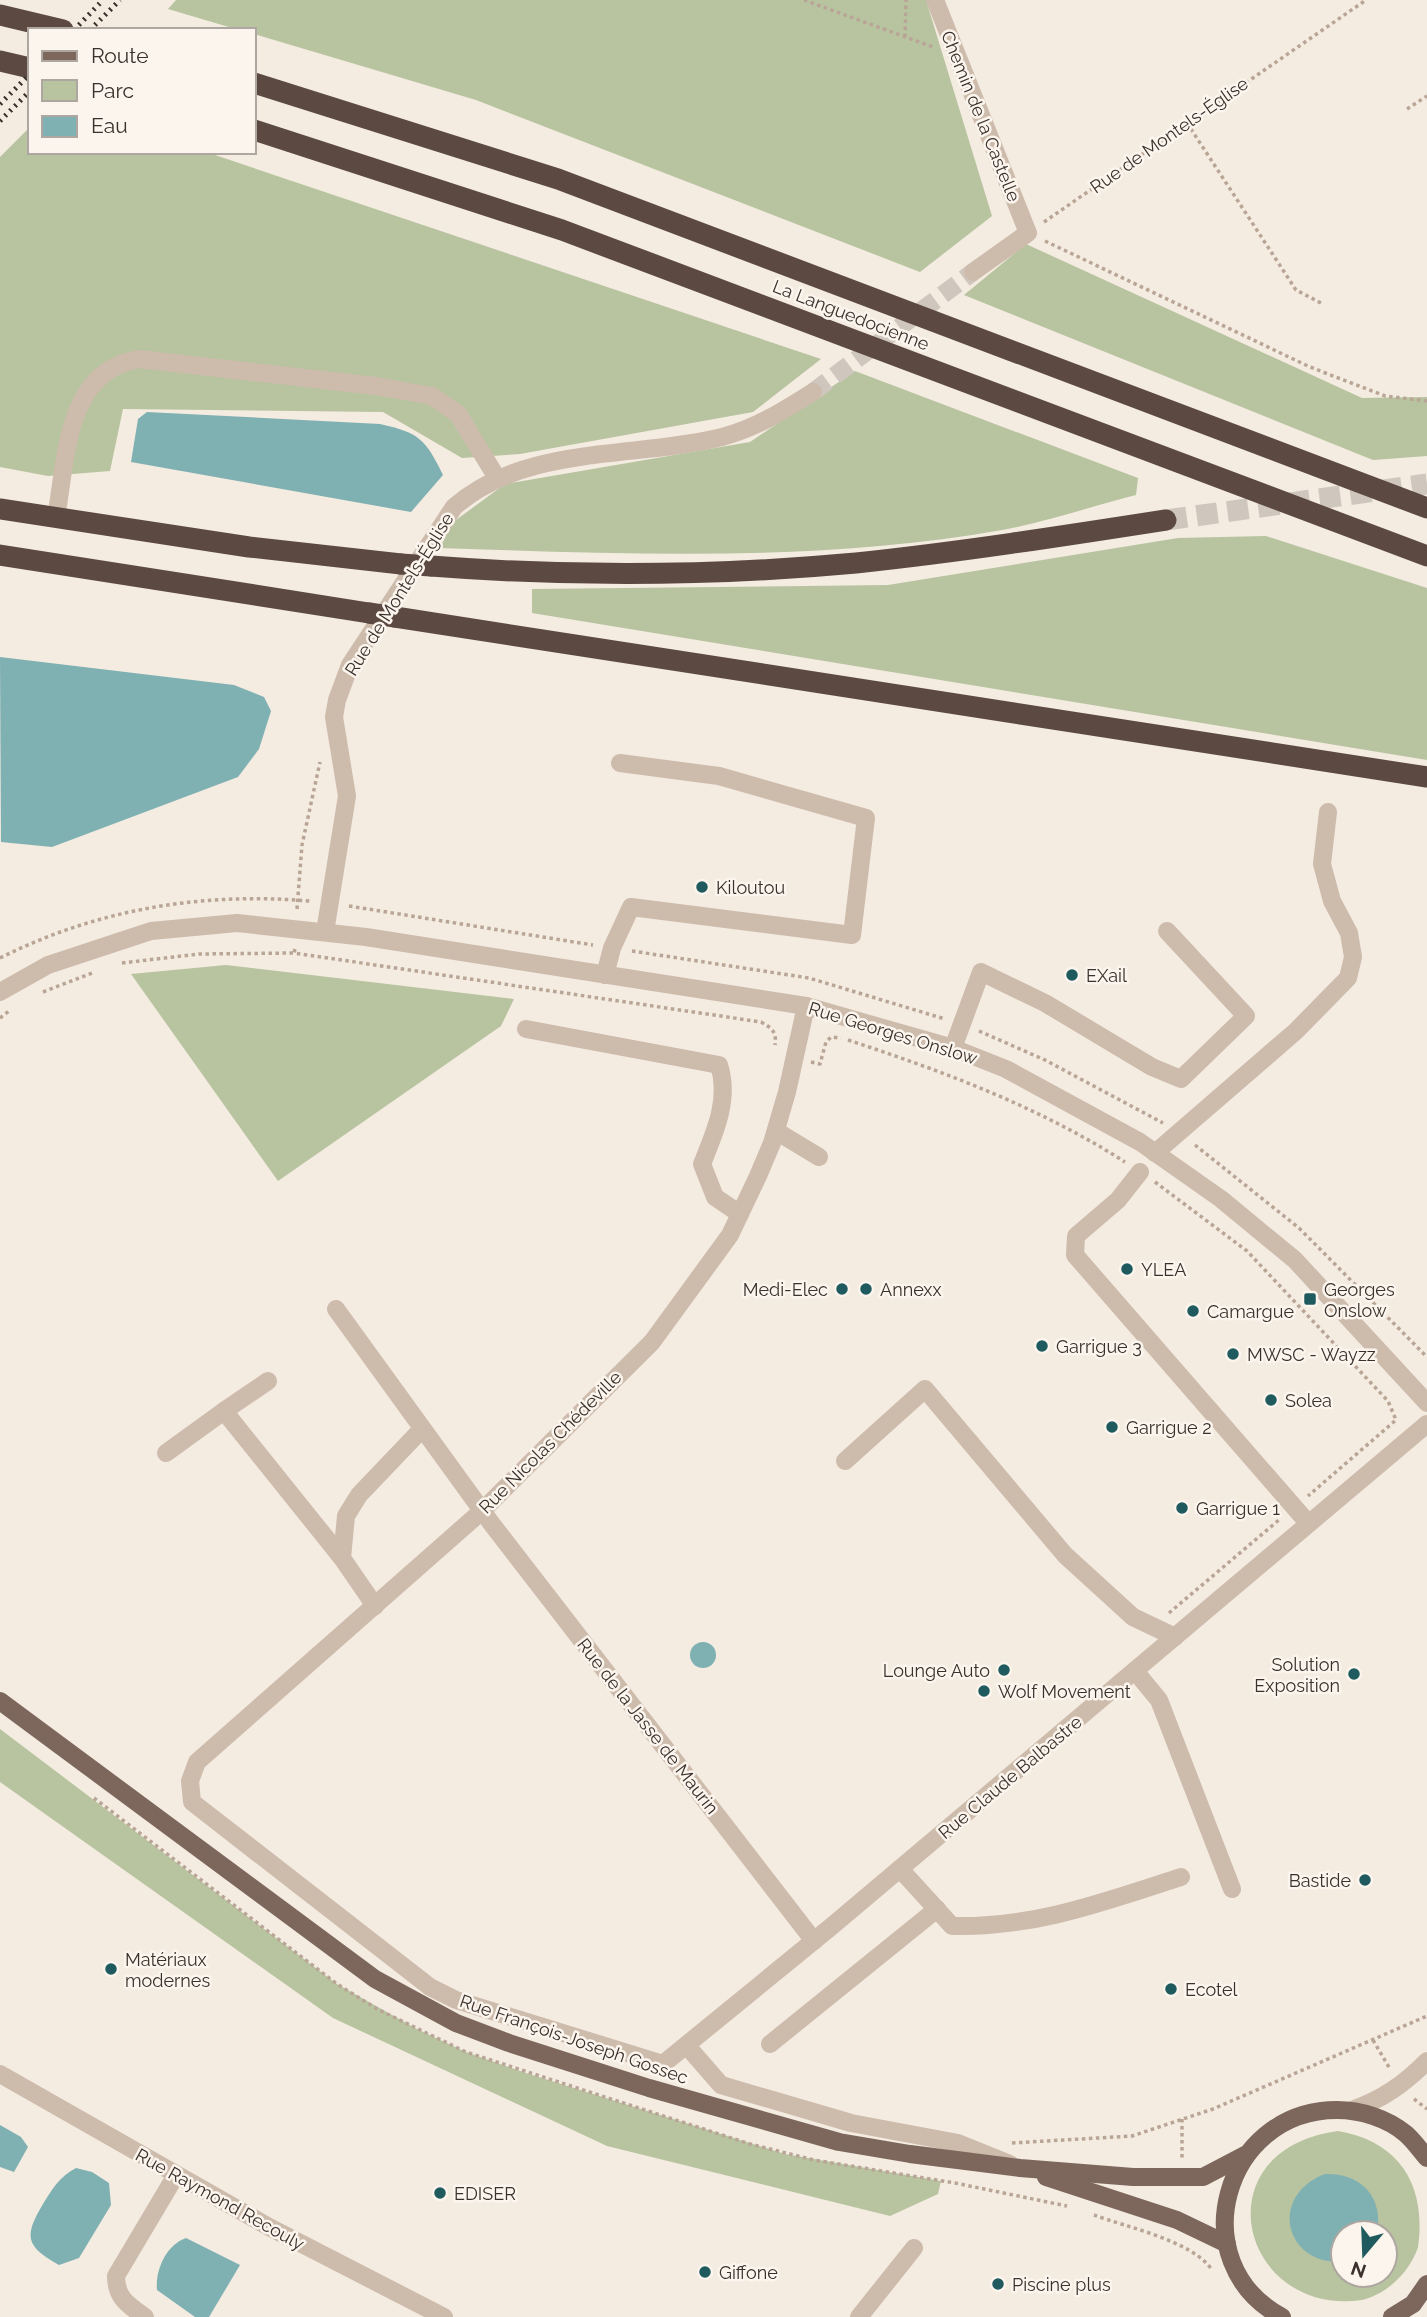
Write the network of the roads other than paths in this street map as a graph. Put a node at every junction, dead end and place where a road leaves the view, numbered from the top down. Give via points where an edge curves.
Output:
1 (935, 0) edge
2 (0, 15) edge
3 (55, 28) edge
4 (0, 61) edge
5 (28, 68) edge
6 (256, 84) edge
7 (256, 131) edge
8 (973, 272) tunnel mouth
9 (813, 392) tunnel mouth
10 (497, 478) junction
11 (1427, 508) edge
12 (0, 509) edge
13 (57, 517) junction
14 (1166, 520) tunnel mouth
15 (0, 555) edge
16 (1427, 556) edge
17 (620, 763) dead end
18 (1427, 777) edge
19 (1328, 812) dead end
20 (1167, 931) dead end
21 (325, 932) junction
22 (605, 975) junction
23 (0, 992) edge
24 (806, 1006) junction
25 (526, 1029) dead end
26 (953, 1048) junction
27 (776, 1131) junction
28 (1155, 1153) junction
29 (819, 1157) dead end
30 (1140, 1172) dead end
31 (740, 1214) junction
32 (336, 1309) dead end
33 (268, 1381) dead end
34 (1427, 1403) edge
35 (224, 1411) junction
36 (1427, 1424) edge
37 (421, 1430) junction
38 (166, 1453) dead end
39 (845, 1461) dead end
40 (482, 1510) junction
41 (1308, 1522) junction
42 (342, 1558) junction
43 (375, 1606) junction
44 (1175, 1637) junction
45 (1135, 1671) junction
46 (0, 1701) edge
47 (192, 1802) joint
48 (900, 1869) junction
49 (1181, 1877) dead end
50 (1232, 1889) dead end
51 (937, 1909) junction
52 (814, 1941) junction
53 (771, 2044) dead end
54 (687, 2046) junction
55 (1427, 2061) edge
56 (0, 2074) edge
57 (1352, 2110) junction
58 (1245, 2155) junction
59 (1427, 2158) edge
60 (1020, 2168) junction
61 (176, 2175) junction
62 (1227, 2244) junction
63 (914, 2248) dead end
64 (1427, 2284) edge
65 (1420, 2302) edge
66 (145, 2317) edge
67 (444, 2317) edge
68 (859, 2317) edge
69 (1282, 2317) edge
70 (1392, 2317) edge

1 - 8 street, Chemin de la Castelle via 1028,233
2 - 3 highway, bridge
4 - 5 highway
6 - 11 highway, La Languedocienne via 558,180
7 - 16 highway, La Languedocienne via 588,240
9 - 10 street, Rue de Montels-Église via 762,425 720,438 529,467
10 - 13 street via 458,414 432,396 139,359 111,368 84,394 74,422
10 - 21 street, Rue de Montels-Église via 454,507 350,665 334,717 347,796
12 - 13 highway
13 - 14 highway, bridge via 249,547 401,564 554,573 764,569 937,553
15 - 18 highway, bridge
17 - 22 street via 719,776 866,818 852,935 631,907 611,948
19 - 28 street via 1321,864 1332,901 1349,933 1353,957 1348,978 1296,1031
20 - 26 street via 1245,1016 1181,1079 981,972
21 - 22 street, Rue Georges Onslow
21 - 23 street via 237,923 151,931 48,965
22 - 24 street, Rue Georges Onslow
24 - 26 street, Rue Georges Onslow
24 - 27 street, Rue Nicolas Chédeville
25 - 31 street via 719,1065 725,1084 716,1128 702,1164 715,1197
26 - 28 street, Rue Georges Onslow via 1006,1069
27 - 29 street
27 - 31 street, Rue Nicolas Chédeville
28 - 34 street, Rue Georges Onslow via 1221,1199 1294,1260
30 - 41 street via 1118,1200 1076,1236 1075,1255
31 - 40 street, Rue Nicolas Chédeville via 730,1235 652,1342
32 - 37 street, Rue de la Jasse de Maurin
33 - 35 street
35 - 38 street
35 - 42 street
36 - 41 street, Rue Claude Balbastre
37 - 40 street, Rue de la Jasse de Maurin
37 - 42 street via 359,1495 346,1516
39 - 44 street via 925,1389 1065,1555 1133,1617
40 - 43 street, Rue Nicolas Chédeville
40 - 52 street, Rue de la Jasse de Maurin
41 - 44 street, Rue Claude Balbastre
42 - 43 street
43 - 47 street, Rue Nicolas Chédeville via 197,1762 190,1781
44 - 45 street, Rue Claude Balbastre
45 - 48 street, Rue Claude Balbastre
45 - 50 street via 1159,1700
46 - 60 main road, Rue François-Joseph Gossec via 342,1956 409,2000 456,2023 649,2088 839,2142
47 - 54 street, Rue François-Joseph Gossec via 430,1987 456,2000 663,2064
48 - 51 street
48 - 52 street, Rue Claude Balbastre
49 - 51 street via 1060,1916 988,1927 952,1927
51 - 53 street
52 - 54 street, Rue Claude Balbastre
54 - 60 street, Rue François-Joseph Gossec via 721,2085 838,2119 958,2143
55 - 57 street via 1401,2087
56 - 61 street, Rue Raymond Recouly
57 - 58 main road via 1318,2110 1286,2120
57 - 59 main road via 1405,2133
58 - 60 main road, Rue François-Joseph Gossec via 1203,2177
58 - 62 main road via 1228,2191 1224,2217
60 - 62 main road, Rue François-Joseph Gossec via 1177,2220
61 - 66 street via 116,2276 116,2289 124,2303
61 - 67 street, Rue Raymond Recouly
62 - 69 main road via 1250,2292
63 - 68 street
64 - 65 main road
65 - 70 main road

